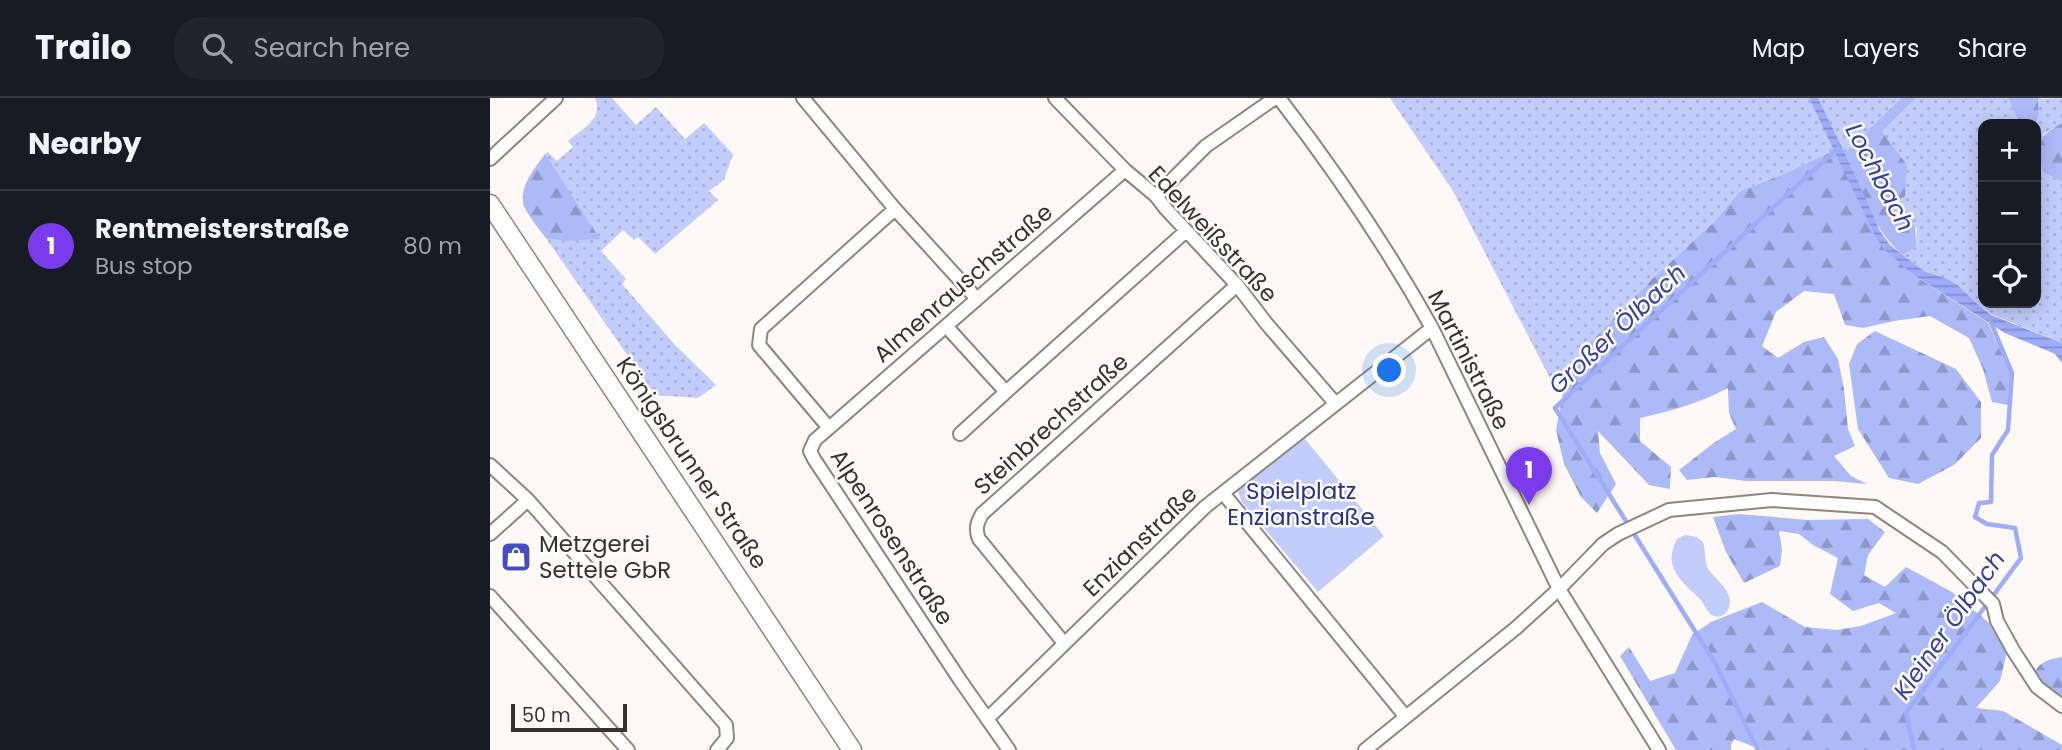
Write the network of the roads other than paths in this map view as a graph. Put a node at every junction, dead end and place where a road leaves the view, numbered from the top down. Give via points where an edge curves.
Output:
1 (556, 98) edge
2 (803, 98) edge
3 (1055, 98) edge
4 (1277, 98) edge
5 (490, 159) edge
6 (1125, 170) junction
7 (1156, 196) junction
8 (490, 204) edge
9 (895, 209) junction
10 (1186, 230) junction
11 (1237, 285) junction
12 (977, 299) junction
13 (946, 326) junction
14 (1432, 328) junction
15 (1006, 392) junction
16 (1335, 403) junction
17 (829, 428) junction
18 (960, 434) dead end
19 (490, 465) edge
20 (1223, 493) junction
21 (528, 500) junction
22 (490, 534) edge
23 (1559, 589) junction
24 (490, 596) edge
25 (1064, 643) junction
26 (2062, 706) edge
27 (1405, 716) junction
28 (987, 719) junction
29 (628, 750) edge
30 (717, 750) edge
31 (852, 750) edge
32 (1009, 750) edge
33 (1365, 750) edge
34 (1659, 750) edge

1 - 5 street
2 - 9 street
3 - 6 street, Edelweißstraße
4 - 7 street via 1206,146
4 - 14 street, Martinistraße via 1376,233
6 - 7 street, Edelweißstraße
6 - 12 street, Almenrauschstraße
7 - 10 street, Edelweißstraße
8 - 31 main road, Königsbrunner Straße
9 - 12 street
9 - 17 street, Alpenrosenstraße via 761,329 760,345
10 - 11 street, Edelweißstraße
10 - 15 street
11 - 16 street, Edelweißstraße
11 - 25 street, Steinbrechstraße via 982,514 977,524 979,539
12 - 13 street, Almenrauschstraße
13 - 15 street
13 - 17 street, Almenrauschstraße
14 - 16 street, Enzianstraße
14 - 23 street, Martinistraße
15 - 18 street
16 - 20 street, Enzianstraße
17 - 28 street, Alpenrosenstraße via 815,440 810,451 814,459
19 - 21 street
20 - 25 street, Enzianstraße
20 - 27 street
21 - 22 street
21 - 30 street via 726,725 727,738
23 - 26 street via 1603,544 1669,510 1772,500 1875,507 1942,552 1990,601 2037,687
23 - 27 street
23 - 34 street, Martinistraße
24 - 29 street
25 - 28 street, Enzianstraße
27 - 33 street
28 - 32 street, Alpenrosenstraße

